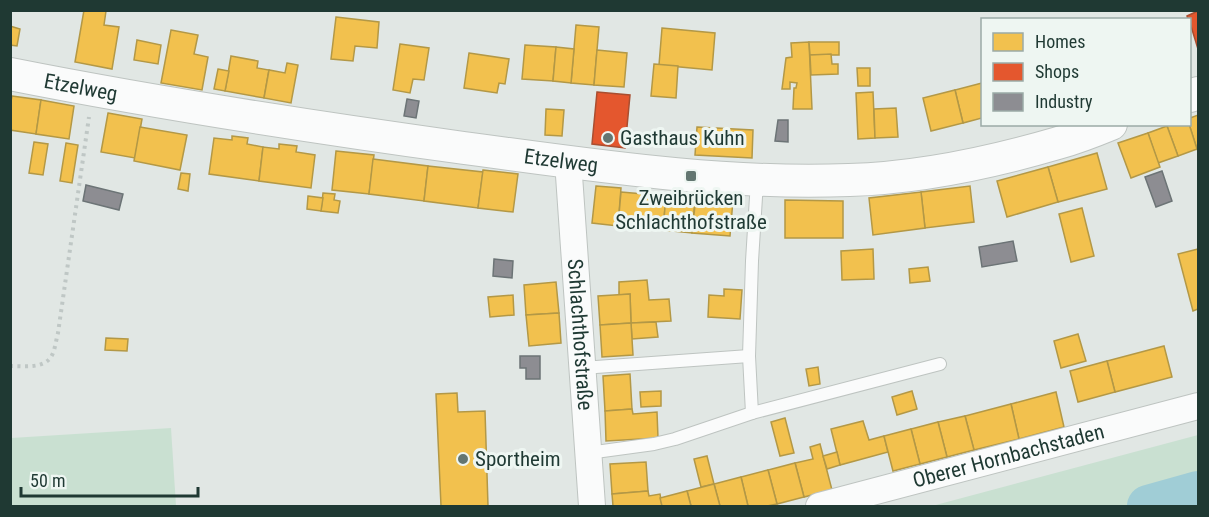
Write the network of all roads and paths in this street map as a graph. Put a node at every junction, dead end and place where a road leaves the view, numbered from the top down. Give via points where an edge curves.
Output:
1 (10, 74) edge
2 (93, 90) junction
3 (1106, 126) edge
4 (568, 161) junction
5 (757, 180) junction
6 (749, 356) junction
7 (940, 364) dead end
8 (10, 366) edge
9 (582, 368) junction
10 (1198, 406) edge
11 (752, 413) junction
12 (588, 453) junction
13 (592, 507) edge
14 (819, 507) edge

1 - 2 street, Etzelweg
2 - 4 street, Etzelweg via 371,135
2 - 8 path via 52,356 45,364
3 - 5 street, Etzelweg via 1004,157 912,174 851,180
4 - 5 street, Etzelweg
4 - 9 street, Schlachthofstraße
5 - 6 lane
6 - 9 lane
6 - 11 lane
7 - 11 lane
9 - 12 street, Schlachthofstraße
10 - 14 street, Oberer Hornbachstaden
11 - 12 lane via 675,439
12 - 13 street, Schlachthofstraße

